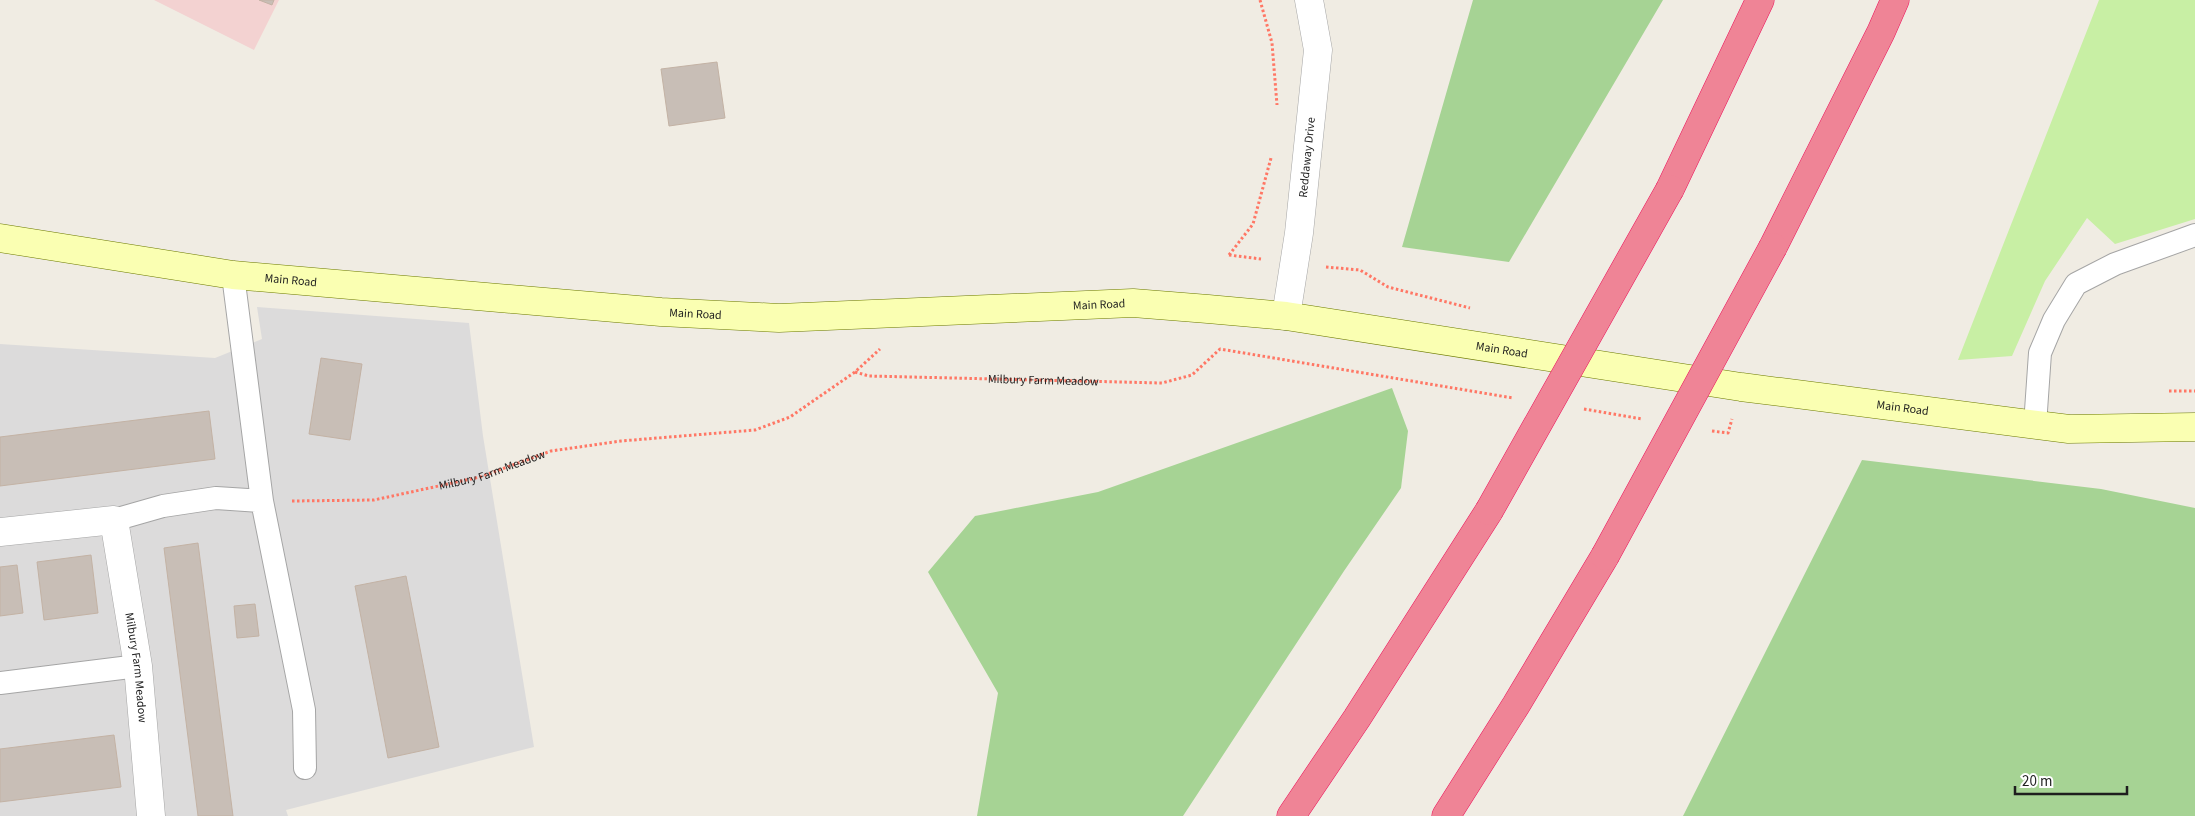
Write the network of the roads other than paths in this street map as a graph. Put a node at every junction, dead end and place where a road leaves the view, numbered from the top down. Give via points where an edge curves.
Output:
1 (1309, 0) edge
2 (1760, 0) edge
3 (1895, 0) edge
4 (2195, 236) edge
5 (0, 238) edge
6 (233, 275) junction
7 (1286, 316) junction
8 (2035, 425) junction
9 (2195, 427) edge
10 (262, 501) junction
11 (114, 520) junction
12 (0, 532) edge
13 (138, 666) junction
14 (0, 683) edge
15 (305, 768) dead end
16 (146, 816) edge
17 (151, 816) edge
18 (1291, 816) edge
19 (1446, 816) edge

1 - 7 street, Reddaway Drive via 1318,50 1299,233
2 - 18 highway, bridge via 1670,189 1489,511
3 - 19 highway, bridge via 1773,247 1605,556
4 - 8 lane via 2115,264 2076,284 2054,320 2040,353
5 - 6 street, Main Road
6 - 7 street, Main Road via 661,312 779,318 1133,303
6 - 10 lane
7 - 8 street, Main Road via 1741,387
8 - 9 street, Main Road via 2069,429
10 - 11 lane via 216,498 163,506
10 - 15 lane via 304,710
11 - 12 street
11 - 13 street, Milbury Farm Meadow
13 - 14 lane
13 - 17 street, Milbury Farm Meadow
16 - 17 street, Milbury Farm Meadow

